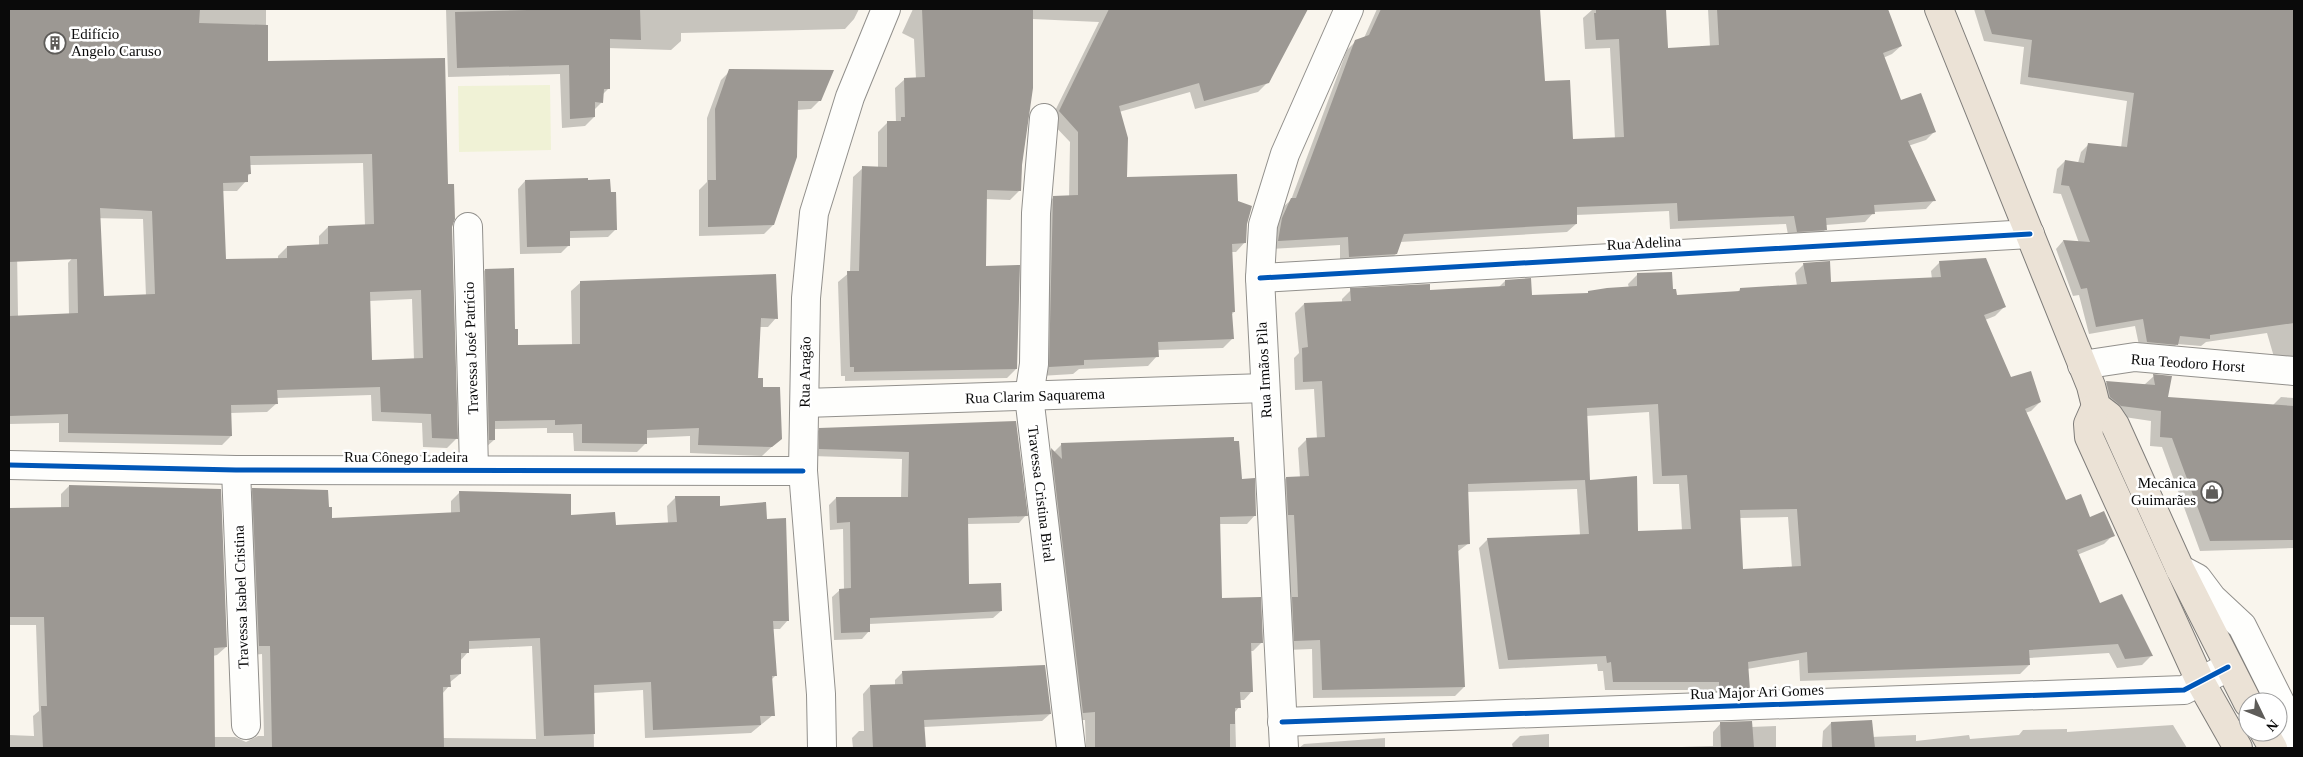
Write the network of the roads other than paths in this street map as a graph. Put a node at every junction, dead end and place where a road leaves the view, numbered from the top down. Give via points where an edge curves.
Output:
1 (886, 9) edge
2 (1349, 9) edge
3 (1939, 9) edge
4 (1044, 118) dead end
5 (468, 227) dead end
6 (2030, 234) junction
7 (1260, 278) junction
8 (2082, 365) junction
9 (2294, 371) edge
10 (1264, 388) junction
11 (1029, 396) junction
12 (805, 403) junction
13 (2096, 406) junction
14 (9, 465) edge
15 (474, 469) junction
16 (236, 470) junction
17 (803, 471) junction
18 (2180, 570) junction
19 (2228, 667) junction
20 (2200, 681) junction
21 (2242, 692) edge
22 (246, 725) dead end
23 (1283, 735) edge
24 (2294, 735) edge
25 (822, 748) edge
26 (1071, 748) edge
27 (2238, 748) edge

1 - 12 street, Rua Aragão via 850,97 814,213 806,298
2 - 7 street, Rua Irmãos Pìla via 1285,154 1263,226
3 - 6 main road
4 - 11 street, Travessa Cristina Biral via 1036,213 1034,364
5 - 15 street, Travessa José Patrício
6 - 7 street, Rua Adelina
6 - 8 main road
7 - 10 street, Rua Irmãos Pìla
8 - 9 street, Rua Teodoro Horst via 2135,357
8 - 13 main road
10 - 11 street, Rua Clarim Saquarema
10 - 23 street, Rua Irmãos Pìla
11 - 12 street, Rua Clarim Saquarema
11 - 26 street, Travessa Cristina Biral
12 - 17 street, Rua Aragão
13 - 18 main road via 2115,425
13 - 20 main road via 2088,424 2090,437
14 - 16 street, Rua Cônego Ladeira
15 - 16 street, Rua Cônego Ladeira
15 - 17 street, Rua Cônego Ladeira
16 - 22 street, Travessa Isabel Cristina
17 - 25 street, Rua Aragão via 821,694
18 - 19 main road
18 - 24 street via 2197,578 2212,598 2242,626
19 - 20 street, Rua Major Ari Gomes
19 - 21 main road
20 - 23 street, Rua Major Ari Gomes via 2184,690
20 - 27 main road

